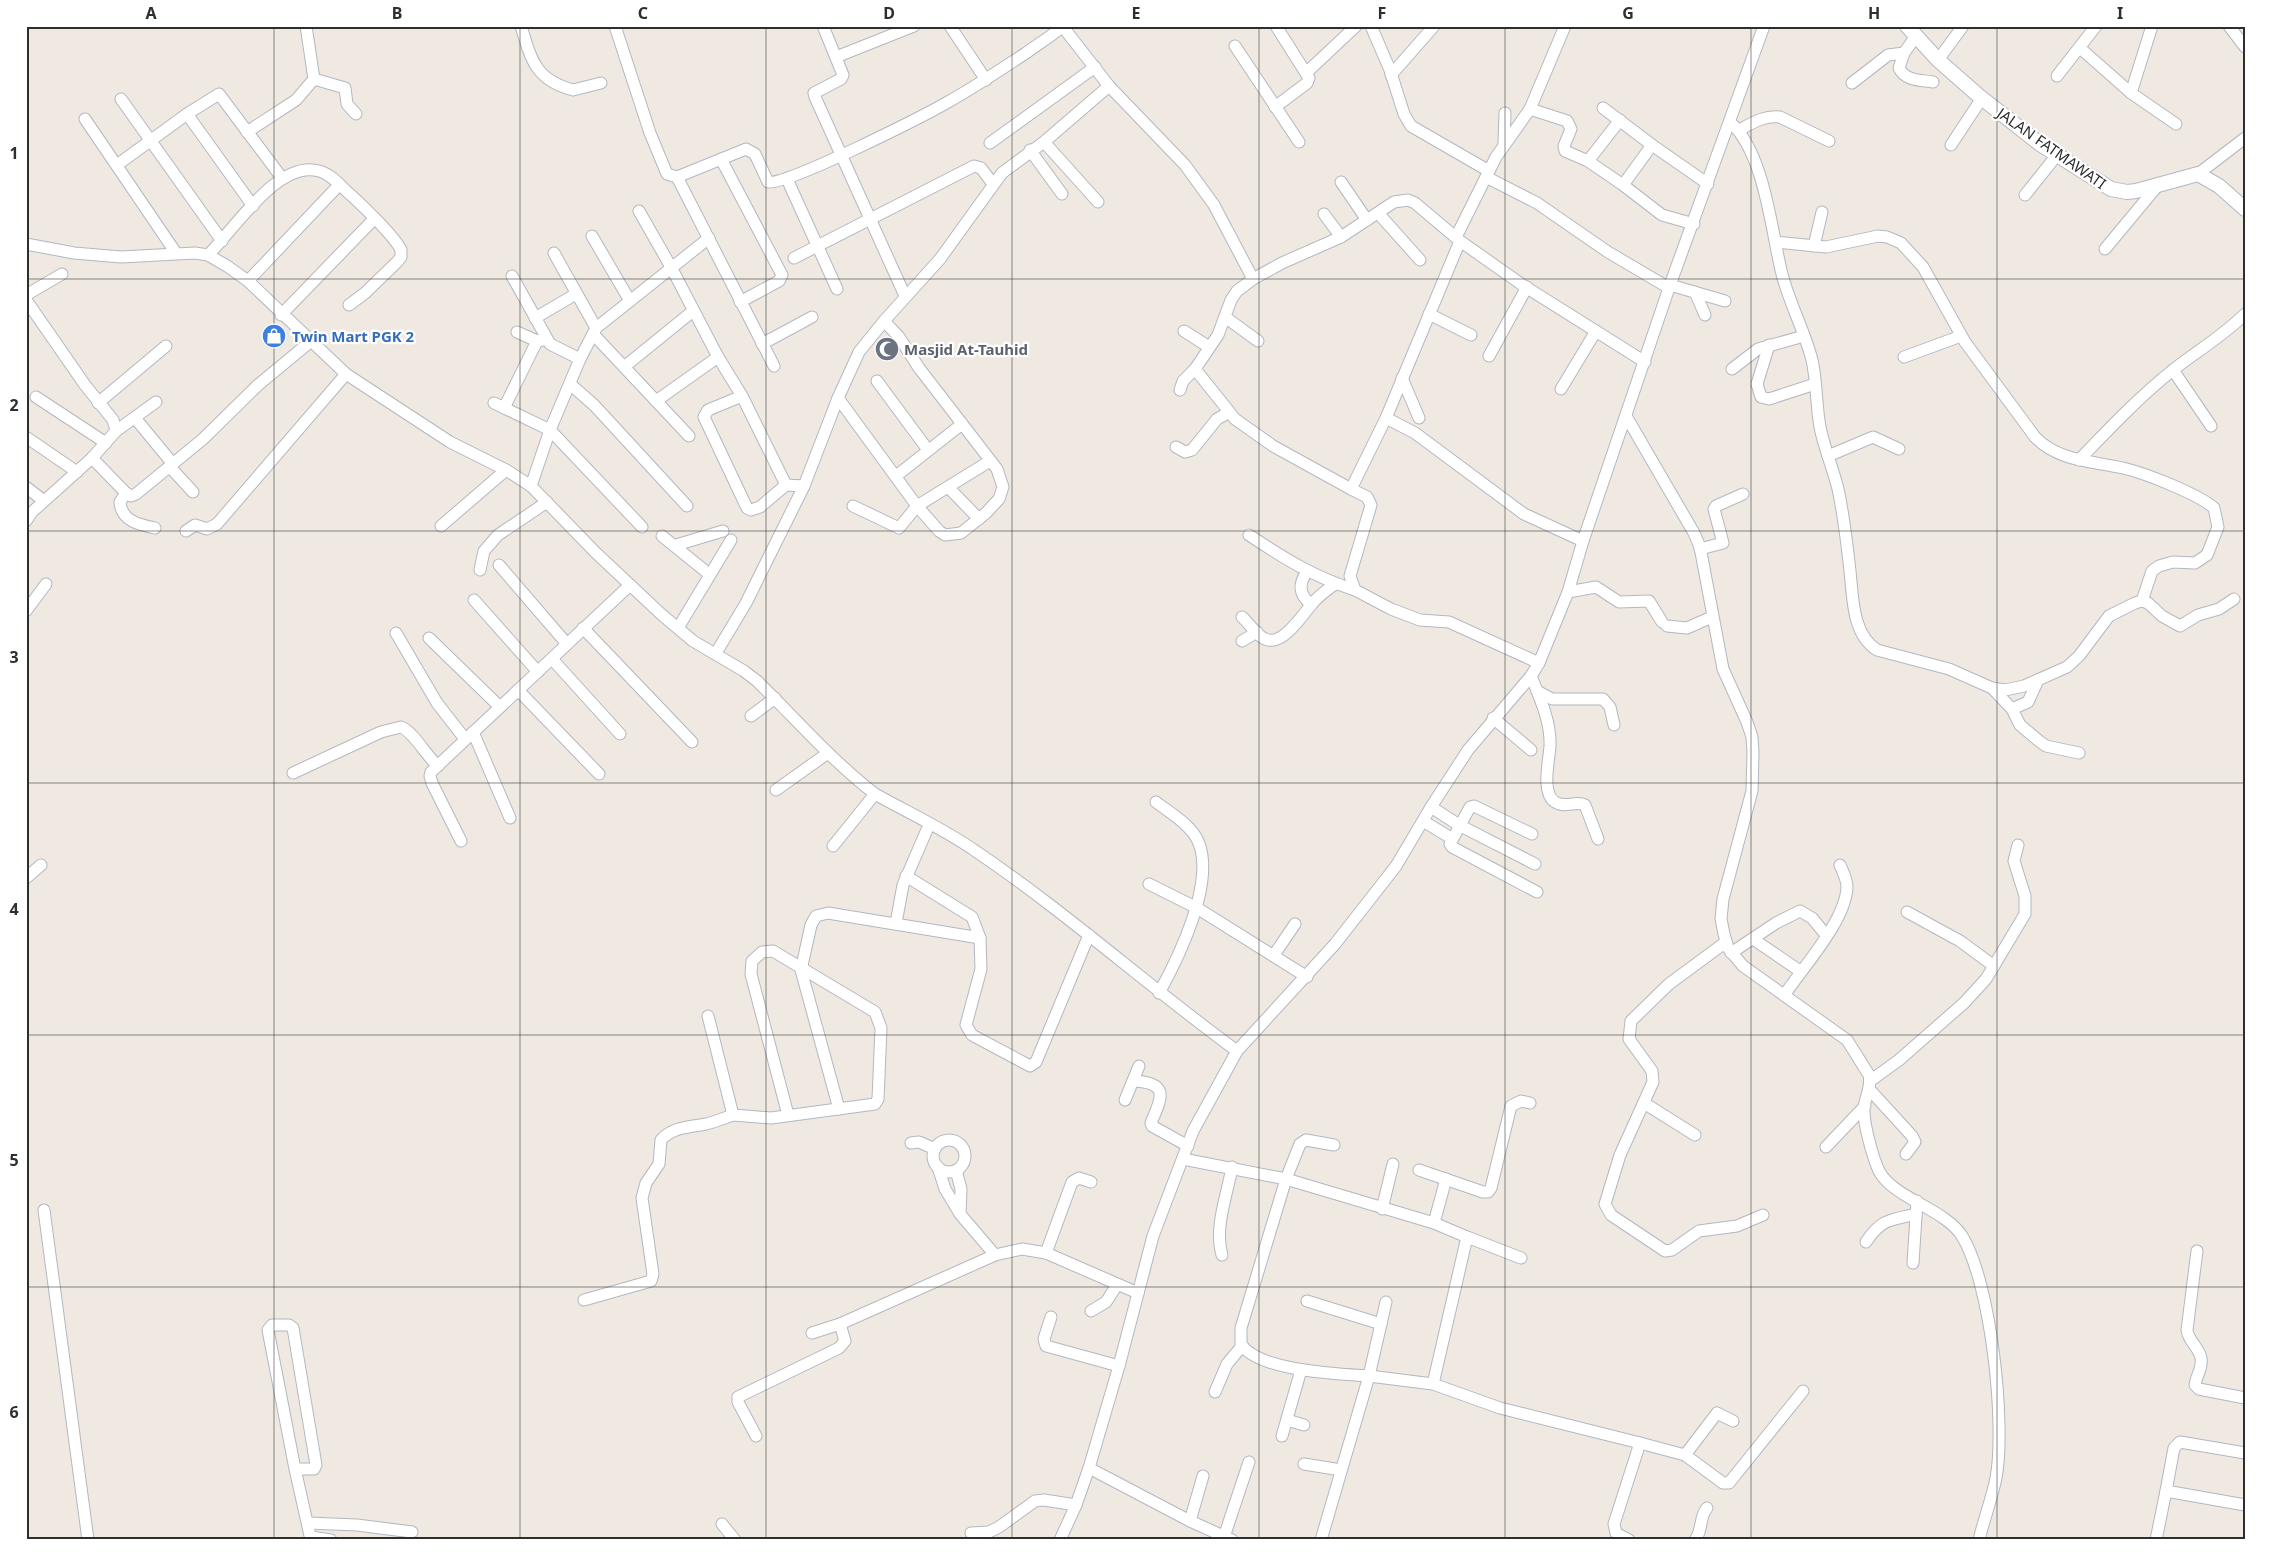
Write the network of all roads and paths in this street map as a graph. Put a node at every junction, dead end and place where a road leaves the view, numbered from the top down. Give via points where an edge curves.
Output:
1 (306, 26) edge
2 (521, 26) edge
3 (615, 26) edge
4 (823, 26) edge
5 (914, 26) edge
6 (950, 26) edge
7 (1276, 26) edge
8 (1356, 26) edge
9 (1371, 26) edge
10 (1434, 26) edge
11 (1565, 26) edge
12 (1764, 26) edge
13 (1963, 26) edge
14 (2096, 26) edge
15 (2152, 26) edge
16 (2229, 26) edge
17 (1063, 27) edge
18 (1912, 31) edge
19 (1235, 46) dead end
20 (2245, 47) edge
21 (2080, 48) junction
22 (1904, 53) junction
23 (836, 57) junction
24 (1938, 60) junction
25 (1095, 67) junction
26 (1306, 73) junction
27 (1391, 75) junction
28 (2057, 76) dead end
29 (314, 79) junction
30 (986, 80) junction
31 (1934, 82) dead end
32 (601, 83) dead end
33 (1852, 83) dead end
34 (1109, 86) junction
35 (2131, 93) junction
36 (1982, 98) junction
37 (121, 99) dead end
38 (1275, 107) junction
39 (1603, 108) dead end
40 (1530, 109) junction
41 (1505, 113) dead end
42 (187, 114) junction
43 (356, 114) dead end
44 (85, 119) dead end
45 (1620, 120) junction
46 (2176, 124) dead end
47 (1734, 126) junction
48 (247, 132) junction
49 (2245, 138) edge
50 (151, 140) junction
51 (1829, 141) dead end
52 (1044, 142) junction
53 (1299, 142) dead end
54 (990, 143) dead end
55 (1504, 143) junction
56 (1652, 144) junction
57 (1951, 145) dead end
58 (1030, 150) junction
59 (841, 155) junction
60 (2057, 155) junction
61 (720, 158) junction
62 (1588, 160) junction
63 (116, 165) junction
64 (1488, 174) junction
65 (2198, 174) junction
66 (677, 177) junction
67 (282, 178) junction
68 (787, 179) junction
69 (1341, 182) dead end
70 (993, 184) junction
71 (1708, 184) junction
72 (2159, 184) junction
73 (339, 185) junction
74 (1623, 185) junction
75 (1062, 194) dead end
76 (2024, 195) dead end
77 (1098, 202) dead end
78 (253, 206) junction
79 (2245, 209) edge
80 (639, 211) dead end
81 (1822, 212) dead end
82 (1378, 213) junction
83 (1324, 214) dead end
84 (374, 218) junction
85 (1367, 220) junction
86 (870, 221) junction
87 (1694, 224) junction
88 (592, 236) dead end
89 (1341, 237) junction
90 (709, 238) junction
91 (1458, 239) junction
92 (222, 241) junction
93 (1776, 242) junction
94 (26, 244) edge
95 (816, 246) junction
96 (1814, 246) junction
97 (2105, 249) dead end
98 (176, 253) junction
99 (554, 253) dead end
100 (208, 255) junction
101 (794, 258) dead end
102 (1420, 260) dead end
103 (671, 267) junction
104 (62, 274) dead end
105 (512, 276) dead end
106 (1253, 279) junction
107 (248, 281) junction
108 (1670, 286) junction
109 (1527, 287) junction
110 (837, 289) dead end
111 (1695, 292) junction
112 (576, 294) junction
113 (26, 295) edge
114 (905, 296) junction
115 (26, 300) edge
116 (630, 301) junction
117 (1725, 301) dead end
118 (740, 302) junction
119 (348, 305) dead end
120 (693, 312) junction
121 (1429, 314) junction
122 (2245, 314) edge
123 (281, 315) junction
124 (1704, 315) dead end
125 (812, 317) dead end
126 (1225, 317) junction
127 (535, 318) junction
128 (884, 321) junction
129 (1184, 331) dead end
130 (1596, 331) junction
131 (517, 332) dead end
132 (595, 332) junction
133 (1471, 335) dead end
134 (1804, 336) junction
135 (1961, 336) junction
136 (542, 340) junction
137 (1258, 341) dead end
138 (310, 342) junction
139 (762, 344) junction
140 (1769, 345) junction
141 (166, 346) dead end
142 (1209, 347) junction
143 (1489, 356) dead end
144 (718, 357) junction
145 (1904, 357) dead end
146 (580, 359) junction
147 (1644, 362) junction
148 (774, 366) dead end
149 (624, 367) junction
150 (1194, 369) junction
151 (1732, 369) dead end
152 (2174, 370) junction
153 (346, 374) junction
154 (1402, 378) junction
155 (877, 381) dead end
156 (570, 384) junction
157 (1815, 384) junction
158 (1180, 390) dead end
159 (1561, 390) dead end
160 (742, 396) junction
161 (36, 397) dead end
162 (838, 398) junction
163 (656, 401) junction
164 (156, 402) dead end
165 (98, 403) junction
166 (1228, 413) junction
167 (1626, 416) junction
168 (135, 418) junction
169 (1386, 418) junction
170 (1418, 418) dead end
171 (962, 424) junction
172 (2211, 426) dead end
173 (116, 430) junction
174 (550, 430) junction
175 (689, 436) dead end
176 (26, 437) edge
177 (106, 443) junction
178 (1176, 447) dead end
179 (1899, 449) dead end
180 (928, 450) junction
181 (1828, 456) junction
182 (92, 458) junction
183 (2079, 460) junction
184 (990, 461) junction
185 (171, 465) junction
186 (506, 470) junction
187 (76, 472) junction
188 (896, 476) junction
189 (786, 485) junction
190 (531, 486) junction
191 (804, 486) junction
192 (26, 487) edge
193 (948, 487) junction
194 (1351, 489) junction
195 (193, 492) dead end
196 (126, 493) junction
197 (1743, 494) dead end
198 (44, 501) junction
199 (547, 502) junction
200 (687, 506) dead end
201 (853, 506) dead end
202 (917, 506) junction
203 (978, 519) junction
204 (26, 521) edge
205 (440, 526) dead end
206 (642, 527) dead end
207 (156, 528) dead end
208 (186, 531) dead end
209 (723, 531) dead end
210 (1249, 535) dead end
211 (662, 536) dead end
212 (731, 540) dead end
213 (1583, 541) junction
214 (676, 545) junction
215 (1700, 549) junction
216 (499, 564) dead end
217 (480, 570) dead end
218 (1307, 572) junction
219 (709, 574) junction
220 (46, 584) dead end
221 (1335, 584) junction
222 (630, 585) junction
223 (1356, 590) junction
224 (1568, 592) junction
225 (2234, 599) dead end
226 (474, 600) dead end
227 (2142, 601) junction
228 (1311, 604) junction
229 (26, 611) edge
230 (1242, 616) dead end
231 (1712, 617) junction
232 (584, 628) junction
233 (678, 628) junction
234 (1256, 632) junction
235 (396, 633) dead end
236 (429, 638) dead end
237 (1242, 641) dead end
238 (567, 644) junction
239 (716, 654) junction
240 (552, 659) junction
241 (1539, 663) junction
242 (538, 672) junction
243 (1530, 676) junction
244 (2038, 680) junction
245 (1992, 688) junction
246 (518, 690) junction
247 (1537, 691) junction
248 (775, 698) junction
249 (500, 707) junction
250 (2012, 708) junction
251 (751, 716) dead end
252 (1493, 718) junction
253 (1614, 726) dead end
254 (620, 734) dead end
255 (469, 735) junction
256 (692, 742) dead end
257 (1531, 750) dead end
258 (2080, 752) dead end
259 (828, 753) junction
260 (438, 766) junction
261 (293, 773) dead end
262 (599, 774) dead end
263 (776, 790) dead end
264 (875, 794) junction
265 (1156, 802) dead end
266 (1430, 807) junction
267 (510, 818) dead end
268 (1422, 821) junction
269 (929, 825) junction
270 (1459, 825) junction
271 (1532, 834) dead end
272 (1451, 838) junction
273 (1598, 838) dead end
274 (461, 841) dead end
275 (2018, 844) dead end
276 (833, 846) dead end
277 (1535, 864) dead end
278 (1840, 864) dead end
279 (41, 865) dead end
280 (906, 876) junction
281 (26, 878) edge
282 (1149, 884) dead end
283 (1537, 892) dead end
284 (1197, 908) junction
285 (1907, 912) dead end
286 (896, 923) junction
287 (1295, 924) dead end
288 (1089, 935) junction
289 (1826, 935) junction
290 (980, 938) junction
291 (1753, 938) junction
292 (1729, 947) junction
293 (1274, 955) junction
294 (1994, 966) junction
295 (801, 970) junction
296 (1800, 971) junction
297 (1307, 977) junction
298 (1159, 993) junction
299 (1785, 994) junction
300 (708, 1016) dead end
301 (1237, 1051) junction
302 (1139, 1066) dead end
303 (1133, 1081) junction
304 (1870, 1085) junction
305 (1125, 1100) dead end
306 (1530, 1103) dead end
307 (1644, 1103) junction
308 (1865, 1106) junction
309 (840, 1109) junction
310 (733, 1115) junction
311 (788, 1115) junction
312 (1695, 1136) dead end
313 (910, 1143) dead end
314 (1334, 1145) dead end
315 (1188, 1146) junction
316 (1826, 1147) dead end
317 (935, 1149) junction
318 (1906, 1154) dead end
319 (1183, 1159) junction
320 (1394, 1164) dead end
321 (938, 1167) junction
322 (1232, 1167) junction
323 (956, 1170) junction
324 (1419, 1170) dead end
325 (1286, 1179) junction
326 (1446, 1179) junction
327 (1092, 1182) dead end
328 (1917, 1201) junction
329 (1382, 1209) junction
330 (44, 1210) dead end
331 (960, 1214) junction
332 (1916, 1214) junction
333 (1763, 1215) dead end
334 (1434, 1223) junction
335 (1467, 1236) junction
336 (1866, 1242) dead end
337 (2197, 1250) dead end
338 (1046, 1253) junction
339 (995, 1255) junction
340 (1222, 1255) dead end
341 (1521, 1258) dead end
342 (1913, 1263) dead end
343 (1116, 1285) junction
344 (1138, 1293) junction
345 (584, 1300) dead end
346 (1306, 1301) dead end
347 (1386, 1302) dead end
348 (1091, 1311) dead end
349 (1051, 1317) dead end
350 (840, 1324) junction
351 (1381, 1324) junction
352 (812, 1333) dead end
353 (1242, 1346) junction
354 (1119, 1366) junction
355 (1301, 1370) junction
356 (1369, 1376) junction
357 (1433, 1384) junction
358 (1803, 1391) dead end
359 (1215, 1392) dead end
360 (2245, 1398) edge
361 (1287, 1420) junction
362 (1733, 1420) dead end
363 (1304, 1425) dead end
364 (756, 1436) dead end
365 (1282, 1436) dead end
366 (1640, 1443) junction
367 (2245, 1453) edge
368 (1685, 1455) junction
369 (1249, 1462) dead end
370 (1304, 1464) dead end
371 (1089, 1468) junction
372 (295, 1469) junction
373 (1341, 1470) junction
374 (1204, 1476) dead end
375 (2166, 1491) junction
376 (1076, 1505) junction
377 (2245, 1505) edge
378 (1707, 1508) dead end
379 (1190, 1521) junction
380 (308, 1523) junction
381 (722, 1524) dead end
382 (412, 1532) dead end
383 (970, 1534) dead end
384 (311, 1538) edge
385 (1228, 1538) edge
386 (88, 1540) edge
387 (331, 1540) edge
388 (735, 1540) edge
389 (1060, 1540) edge
390 (1321, 1540) edge
391 (1629, 1540) edge
392 (1696, 1540) edge
393 (1979, 1540) edge
394 (2156, 1540) edge

1 - 29 street
2 - 32 street via 532,61 543,75 573,90
3 - 66 street via 667,174
4 - 23 street
5 - 23 street
6 - 30 street
7 - 26 street
8 - 26 street
9 - 27 street
10 - 27 street
11 - 40 street
12 - 47 street
13 - 24 street
14 - 21 street
15 - 35 street
16 - 20 street
17 - 25 street
17 - 30 street
18 - 22 street
18 - 24 street, JALAN FATMAWATI
19 - 38 street
21 - 28 street
21 - 35 street
22 - 31 street via 1899,65 1904,75
22 - 33 street via 1888,55
23 - 59 street via 842,78 814,95
24 - 36 street, JALAN FATMAWATI
25 - 34 street
25 - 54 street
26 - 38 street via 1307,82
27 - 64 street via 1411,126
29 - 43 street via 345,88 348,106
29 - 48 street via 296,100
30 - 59 street
34 - 52 street
34 - 106 street via 1190,172 1214,206
35 - 46 street
36 - 57 street
36 - 60 street, JALAN FATMAWATI
37 - 50 street
38 - 53 street
39 - 45 street
40 - 55 street
40 - 62 street via 1569,122 1571,129 1564,148 1568,153
41 - 55 street
42 - 48 street via 219,94
42 - 50 street
42 - 78 street
44 - 63 street
45 - 56 street
45 - 62 street
47 - 51 street via 1772,116 1780,117
47 - 71 street
47 - 93 street via 1755,163
48 - 67 street
49 - 65 street
50 - 63 street
50 - 92 street
52 - 58 street
52 - 77 street
55 - 64 street
56 - 71 street
56 - 74 street
58 - 70 street
58 - 75 street
59 - 68 street
59 - 86 street
60 - 72 street, JALAN FATMAWATI via 2111,189 2136,191
60 - 76 street
61 - 66 street
61 - 68 street via 749,149 755,154 768,182 773,184
61 - 118 street via 782,275 779,281
62 - 74 street
63 - 98 street
64 - 91 street
64 - 108 street via 1608,252
65 - 72 street, JALAN FATMAWATI
65 - 79 street via 2219,186
66 - 90 street
67 - 73 street via 314,170 326,174
67 - 78 street
68 - 95 street
69 - 85 street
70 - 86 street via 981,168 974,166
70 - 114 street via 940,259
71 - 87 street
72 - 97 street
73 - 84 street
73 - 107 street
74 - 87 street via 1662,215
78 - 92 street
80 - 103 street
81 - 96 street
82 - 85 street
82 - 91 street via 1394,202 1408,200
82 - 102 street
83 - 89 street
84 - 119 street via 400,247 401,257 365,294
84 - 123 street
85 - 89 street
86 - 95 street
86 - 114 street
87 - 108 street
88 - 116 street
89 - 106 street
90 - 103 street
90 - 118 street
91 - 109 street
91 - 121 street
92 - 100 street
93 - 96 street
93 - 134 street via 1787,294
94 - 98 street via 121,257
95 - 101 street
95 - 110 street
96 - 135 street via 1836,246 1878,236 1901,243 1923,267
98 - 100 street
99 - 112 street
100 - 107 street
103 - 116 street
103 - 120 street
104 - 113 street
105 - 127 street
106 - 126 street via 1237,291
107 - 123 street
108 - 111 street
108 - 147 street
109 - 130 street
109 - 143 street
111 - 117 street
111 - 124 street
112 - 127 street
112 - 132 street
114 - 128 street
115 - 165 street
116 - 132 street
118 - 139 street
120 - 144 street
120 - 149 street
121 - 133 street
121 - 154 street
122 - 152 street via 2225,334
123 - 138 street
125 - 139 street
126 - 137 street
126 - 142 street
127 - 136 street
128 - 162 street via 859,352
128 - 171 street via 894,330
129 - 142 street
130 - 147 street
130 - 159 street
131 - 136 street
132 - 146 street
132 - 149 street
134 - 140 street
134 - 157 street via 1812,359
135 - 145 street
135 - 183 street via 2035,437 2046,448
136 - 146 street
136 - 174 street via 499,406
138 - 153 street
138 - 185 street
139 - 148 street
140 - 151 street via 1758,349
140 - 157 street via 1757,384 1761,398 1769,399
141 - 165 street
142 - 150 street
144 - 160 street
144 - 163 street
146 - 156 street
147 - 167 street
149 - 163 street
150 - 158 street
150 - 166 street
152 - 172 street
152 - 183 street
153 - 186 street via 450,442
153 - 208 street via 217,524 207,528 195,524
154 - 169 street
154 - 170 street
155 - 180 street
156 - 174 street
156 - 200 street via 594,405
157 - 181 street via 1820,430
160 - 189 street
160 - 189 street via 708,410 704,417 747,508 760,507
161 - 177 street
162 - 188 street
162 - 191 street
163 - 175 street
164 - 168 street
165 - 173 street via 113,420
166 - 178 street via 1217,419 1192,450 1185,452
166 - 194 street via 1273,446
167 - 213 street
167 - 215 street via 1694,533
168 - 173 street
168 - 185 street
169 - 194 street
169 - 213 street via 1415,433 1524,514
171 - 180 street
171 - 184 street
173 - 177 street
174 - 190 street
174 - 206 street
176 - 187 street
177 - 182 street
179 - 181 street via 1873,437
180 - 188 street
181 - 245 street via 1845,526 1854,610 1865,640 1877,650 1949,668
182 - 187 street
182 - 196 street
183 - 227 street via 2138,473 2210,505 2216,513 2218,527 2204,560 2159,566 2152,572
184 - 193 street
184 - 203 street via 1001,478 1003,492
185 - 195 street
185 - 196 street via 136,494
186 - 190 street
186 - 205 street
187 - 198 street
188 - 202 street
189 - 191 street
190 - 199 street
191 - 239 street via 746,603
192 - 198 street
193 - 202 street
193 - 203 street
194 - 223 street via 1367,496 1372,505 1350,570
196 - 207 street via 120,502 125,516 136,523
197 - 215 street via 1714,509 1723,543
198 - 204 street
199 - 217 street via 498,535 484,551
199 - 222 street
201 - 202 street via 899,528
202 - 203 street via 945,535 961,533
209 - 214 street
210 - 218 street
211 - 214 street
212 - 219 street
213 - 224 street
214 - 219 street
215 - 231 street
216 - 238 street
218 - 221 street
218 - 228 street via 1300,585 1301,593
219 - 233 street
220 - 229 street
221 - 223 street
221 - 228 street
222 - 232 street
222 - 233 street
223 - 241 street via 1420,620 1449,622
224 - 231 street via 1596,587 1619,602 1649,601 1665,624 1686,628
224 - 241 street
225 - 227 street via 2180,626
226 - 242 street
227 - 244 street via 2109,616 2067,667
228 - 234 street via 1300,620 1276,639 1268,640
230 - 234 street
231 - 292 street via 1723,669 1747,722 1754,753 1752,791 1723,899 1721,919
232 - 238 street
232 - 256 street
233 - 239 street
234 - 237 street
235 - 255 street via 437,702
236 - 249 street
238 - 240 street
239 - 248 street via 744,671
240 - 242 street
240 - 254 street
241 - 243 street
242 - 246 street
243 - 247 street
243 - 252 street
244 - 245 street via 2014,689
244 - 250 street via 2028,702
245 - 250 street
246 - 249 street
246 - 262 street
247 - 253 street via 1552,699 1604,699 1610,707
247 - 273 street via 1550,731 1548,793 1560,805 1585,805
248 - 251 street
248 - 259 street
249 - 255 street
250 - 258 street via 2020,725 2046,746
252 - 257 street
252 - 266 street
255 - 260 street
255 - 267 street
259 - 263 street
259 - 264 street
260 - 261 street via 401,727 381,732
260 - 274 street via 430,778
264 - 269 street
264 - 276 street
265 - 284 street via 1190,828 1197,840 1202,854
266 - 268 street
266 - 270 street
268 - 272 street
268 - 297 street via 1396,866
269 - 280 street
269 - 288 street via 974,849
270 - 271 street via 1470,807 1474,806
270 - 272 street
270 - 277 street
272 - 283 street via 1452,847
275 - 294 street via 2014,861 2025,896 2025,914
278 - 289 street via 1847,888 1840,916
279 - 281 street
280 - 286 street
280 - 290 street via 972,917
282 - 284 street
284 - 293 street
284 - 298 street
285 - 294 street via 1960,941
286 - 290 street
286 - 295 street via 819,914 811,925
287 - 293 street
288 - 290 street via 1036,1062 1030,1066 968,1031 967,1018 981,969
288 - 298 street
289 - 291 street via 1812,918 1800,911
289 - 296 street
291 - 292 street
291 - 296 street
292 - 299 street via 1743,966
292 - 307 street via 1669,984 1631,1021 1629,1039 1653,1076
293 - 297 street
294 - 304 street via 1964,1003
295 - 309 street
295 - 309 street via 870,1008 880,1022 878,1101 872,1105
295 - 311 street via 779,954 768,951 757,956 750,966
296 - 299 street
297 - 301 street
298 - 301 street
299 - 304 street via 1847,1040 1866,1067
300 - 310 street
301 - 315 street
302 - 303 street
303 - 305 street
303 - 315 street via 1153,1085 1161,1092 1162,1099 1152,1126
304 - 308 street
304 - 318 street via 1912,1136 1915,1142
306 - 326 street via 1521,1101 1511,1106 1490,1190 1483,1192
307 - 312 street
307 - 333 street via 1620,1155 1606,1197 1605,1204 1611,1215 1664,1251 1672,1250 1699,1231 1737,1226
308 - 316 street
308 - 328 street via 1866,1125 1881,1174 1887,1182
309 - 311 street
310 - 311 street via 764,1118
310 - 345 street via 684,1127 668,1133 661,1140 659,1164 646,1182 642,1198 653,1274 651,1281
313 - 317 street via 919,1142
314 - 325 street via 1302,1142
315 - 319 street
317 - 321 street via 933,1158
317 - 323 street via 941,1142 951,1140 960,1144 965,1154 963,1163
319 - 322 street
319 - 344 street via 1153,1236
320 - 329 street
321 - 323 street via 946,1172
321 - 331 street via 945,1189
322 - 325 street
322 - 340 street via 1220,1224
323 - 331 street via 961,1189
324 - 326 street
325 - 329 street
325 - 353 street via 1241,1328
326 - 334 street
327 - 338 street via 1079,1178 1072,1182
328 - 332 street
328 - 393 street via 1962,1236 1980,1283 1988,1324 2000,1396 1996,1476
329 - 334 street
330 - 386 street
331 - 339 street
332 - 336 street via 1881,1223
332 - 342 street
334 - 335 street
335 - 341 street
335 - 357 street
337 - 360 street via 2187,1330 2202,1361 2195,1385 2199,1389
338 - 339 street via 1022,1249
338 - 343 street
339 - 350 street
343 - 344 street
343 - 348 street via 1106,1302
344 - 354 street
346 - 351 street
347 - 351 street
349 - 354 street via 1044,1339 1046,1346
350 - 352 street
350 - 364 street via 845,1341 839,1348 738,1397
351 - 356 street
353 - 355 street via 1276,1364
353 - 359 street via 1227,1364
354 - 371 street
355 - 356 street
355 - 361 street
356 - 357 street
356 - 373 street
357 - 366 street via 1500,1408
358 - 368 street via 1729,1483 1723,1483
361 - 363 street
361 - 365 street
362 - 368 street via 1717,1413
366 - 368 street
366 - 391 street via 1614,1524 1616,1533
367 - 375 street via 2180,1442 2174,1448
369 - 385 street
370 - 373 street
371 - 376 street
371 - 379 street
372 - 372 street via 314,1469 316,1466 293,1328 290,1325 272,1325 268,1330
372 - 380 street
373 - 390 street
374 - 379 street
375 - 377 street
375 - 394 street
376 - 383 street via 1035,1501 999,1527
376 - 389 street
378 - 392 street
379 - 385 street
380 - 382 street
380 - 384 street
381 - 388 street
384 - 387 street

